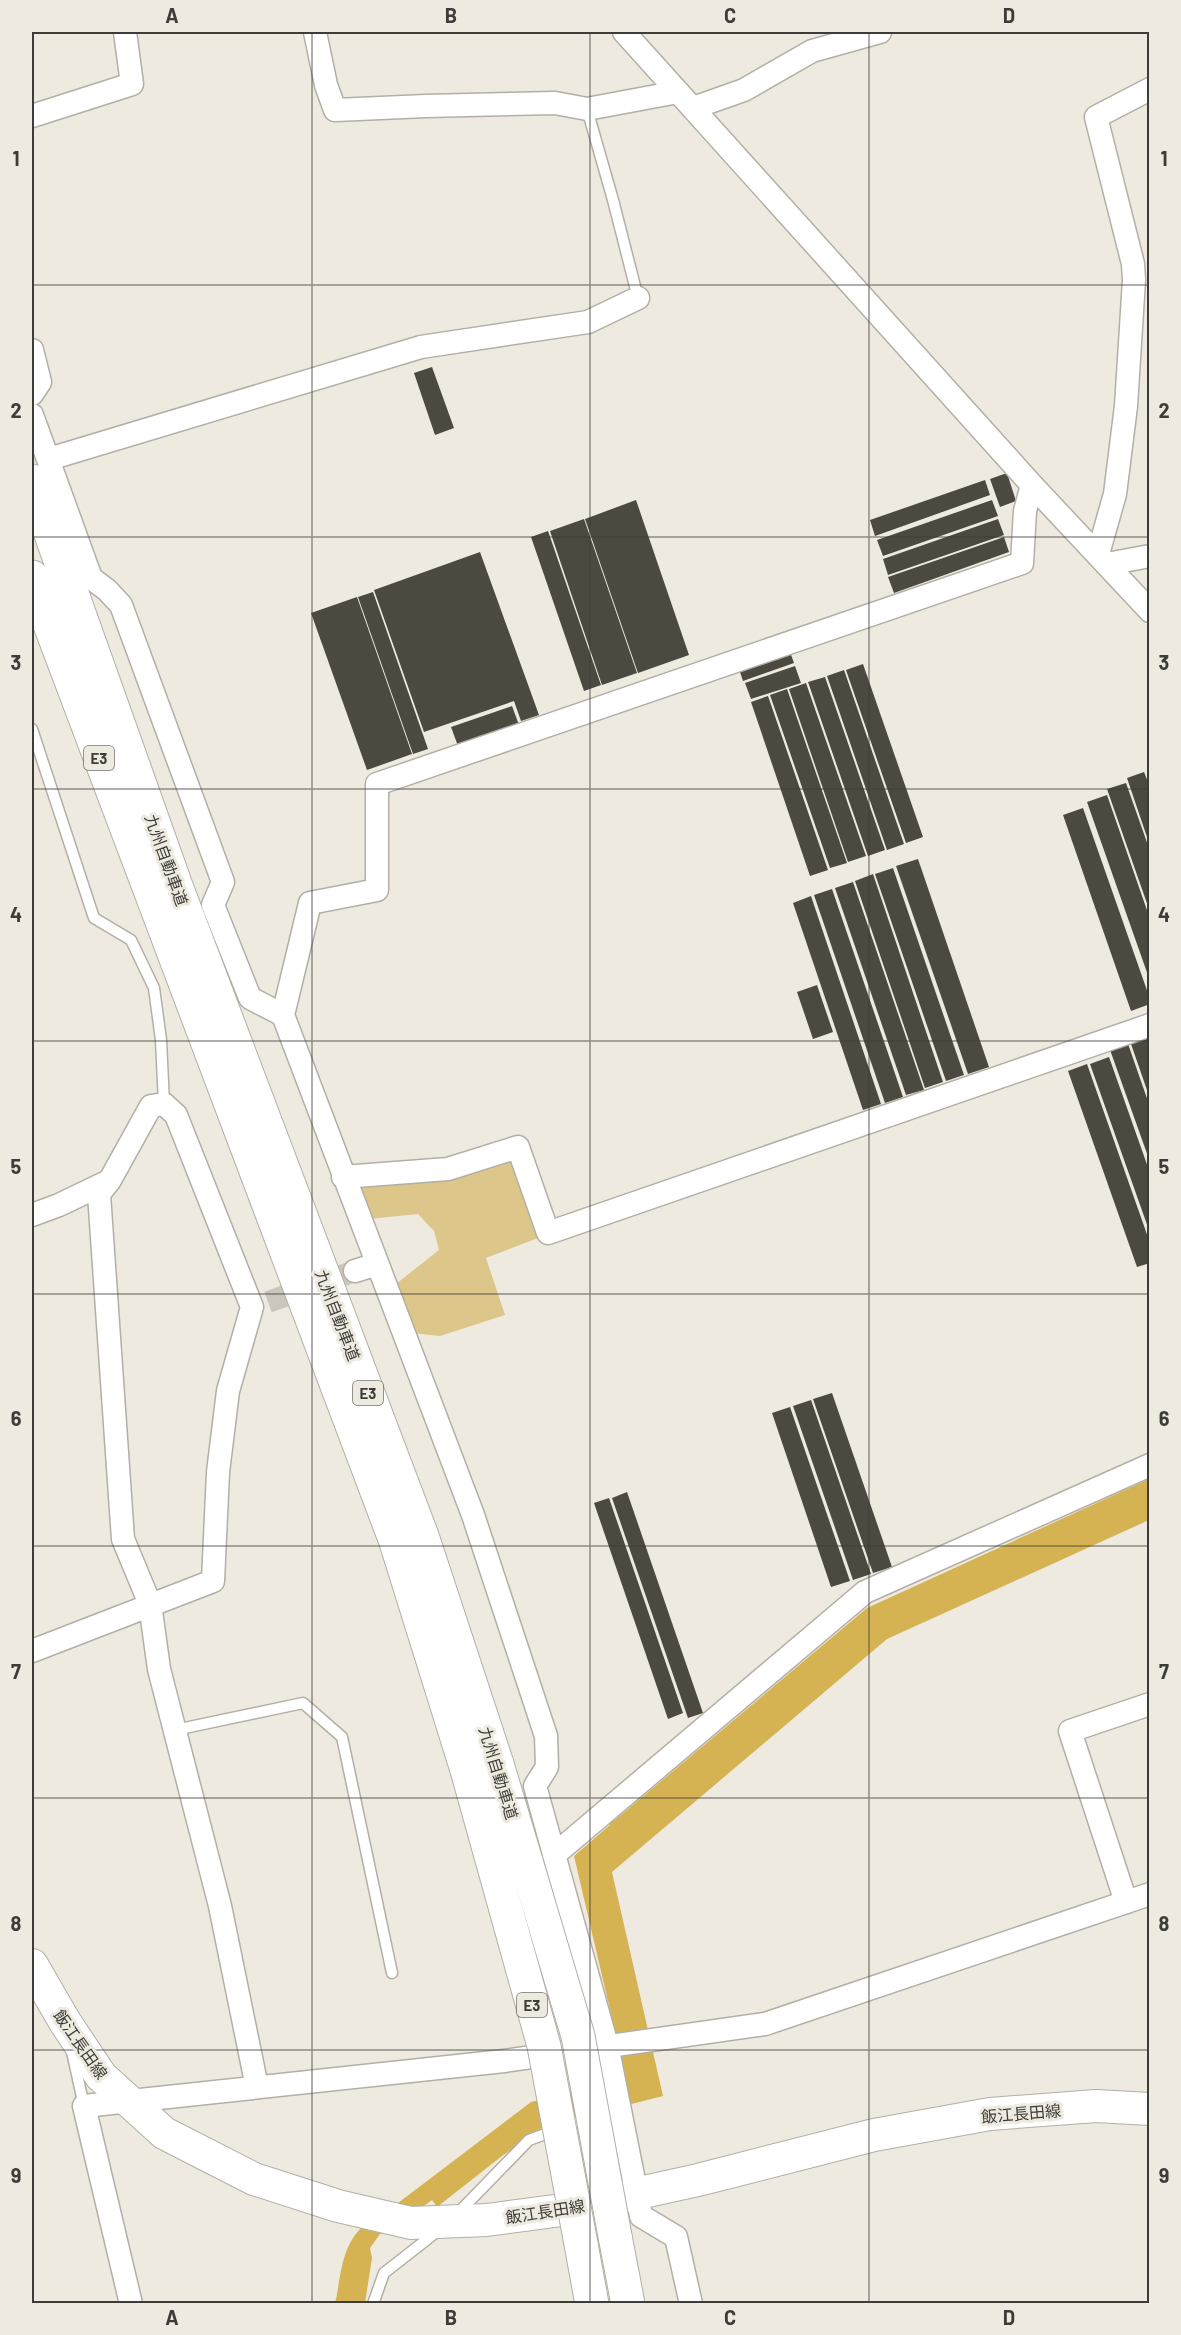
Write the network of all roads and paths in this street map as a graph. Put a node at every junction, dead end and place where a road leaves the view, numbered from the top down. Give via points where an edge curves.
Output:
1 (125, 32) edge
2 (315, 32) edge
3 (624, 32) edge
4 (880, 32) edge
5 (810, 41) edge
6 (1149, 88) edge
7 (686, 100) junction
8 (587, 109) junction
9 (32, 116) edge
10 (1142, 276) edge
11 (638, 298) joint
12 (32, 350) edge
13 (32, 394) edge
14 (33, 424) edge
15 (40, 470) edge
16 (1032, 485) junction
17 (1149, 556) edge
18 (1102, 559) junction
19 (32, 577) edge
20 (1149, 611) edge
21 (32, 729) edge
22 (165, 892) junction
23 (283, 1015) junction
24 (1149, 1025) edge
25 (164, 1104) junction
26 (343, 1177) junction
27 (110, 1180) junction
28 (32, 1215) edge
29 (377, 1264) junction
30 (356, 1271) tunnel mouth
31 (1149, 1465) edge
32 (150, 1604) junction
33 (32, 1651) edge
34 (1149, 1704) edge
35 (175, 1730) junction
36 (482, 1767) junction
37 (554, 1855) junction
38 (1149, 1894) edge
39 (1126, 1902) junction
40 (32, 1965) edge
41 (392, 1973) dead end
42 (65, 2022) junction
43 (611, 2044) junction
44 (257, 2087) junction
45 (129, 2101) junction
46 (84, 2106) junction
47 (1149, 2109) edge
48 (613, 2111) junction
49 (637, 2193) junction
50 (449, 2223) junction
51 (131, 2304) edge
52 (374, 2304) edge
53 (592, 2304) edge
54 (628, 2304) edge
55 (691, 2304) edge

1 - 9 street via 132,84
2 - 8 street via 335,111 555,103
3 - 7 street
4 - 5 street
5 - 7 street via 744,90
6 - 10 street via 1096,117 1133,264
7 - 8 street
7 - 16 street
8 - 11 lane
10 - 18 street via 1116,483
11 - 15 street via 588,322 421,347
12 - 13 street via 40,382
14 - 15 street
15 - 22 highway, 九州自動車道 / E3 via 78,612
15 - 23 street via 91,578 121,605 223,882 213,905 250,998
16 - 18 street
16 - 23 street via 1025,511 1022,563 377,784 377,890 310,903
17 - 18 street
18 - 20 street
19 - 22 highway, 九州自動車道 / E3 via 45,617
21 - 25 lane via 94,918 131,940 154,988
22 - 36 highway, 九州自動車道 / E3 via 396,1542
23 - 26 street
24 - 26 street via 548,1233 518,1147 448,1169
25 - 27 street via 151,1106
25 - 32 street via 176,1115 260,1304 228,1390 218,1472 213,1581
26 - 29 street
27 - 28 street
27 - 32 street via 99,1194 123,1539
29 - 30 street
29 - 37 street via 473,1515 546,1736 547,1767 535,1786
31 - 37 street via 865,1592
32 - 33 street
32 - 35 street via 159,1668
34 - 39 street via 1070,1731
35 - 41 lane via 303,1703 342,1737
35 - 44 street via 220,1906
36 - 53 highway, 九州自動車道 / E3, bridge via 544,2046
36 - 54 highway, 九州自動車道 / E3, bridge via 578,2036
37 - 43 street
38 - 39 street
39 - 43 street via 765,2024
40 - 42 main road, 飯江長田線
42 - 45 main road, 飯江長田線 via 101,2076
42 - 46 lane
43 - 44 street via 504,2061
43 - 48 street
44 - 45 street
45 - 46 street
45 - 50 main road, 飯江長田線 via 164,2133 254,2179 338,2206 411,2223
46 - 51 street
47 - 49 main road, 飯江長田線 via 1096,2106 990,2114 874,2135
48 - 49 street
48 - 50 lane via 529,2140
49 - 50 main road, 飯江長田線 via 562,2210
49 - 55 street via 641,2216 676,2237
50 - 52 lane via 384,2273

